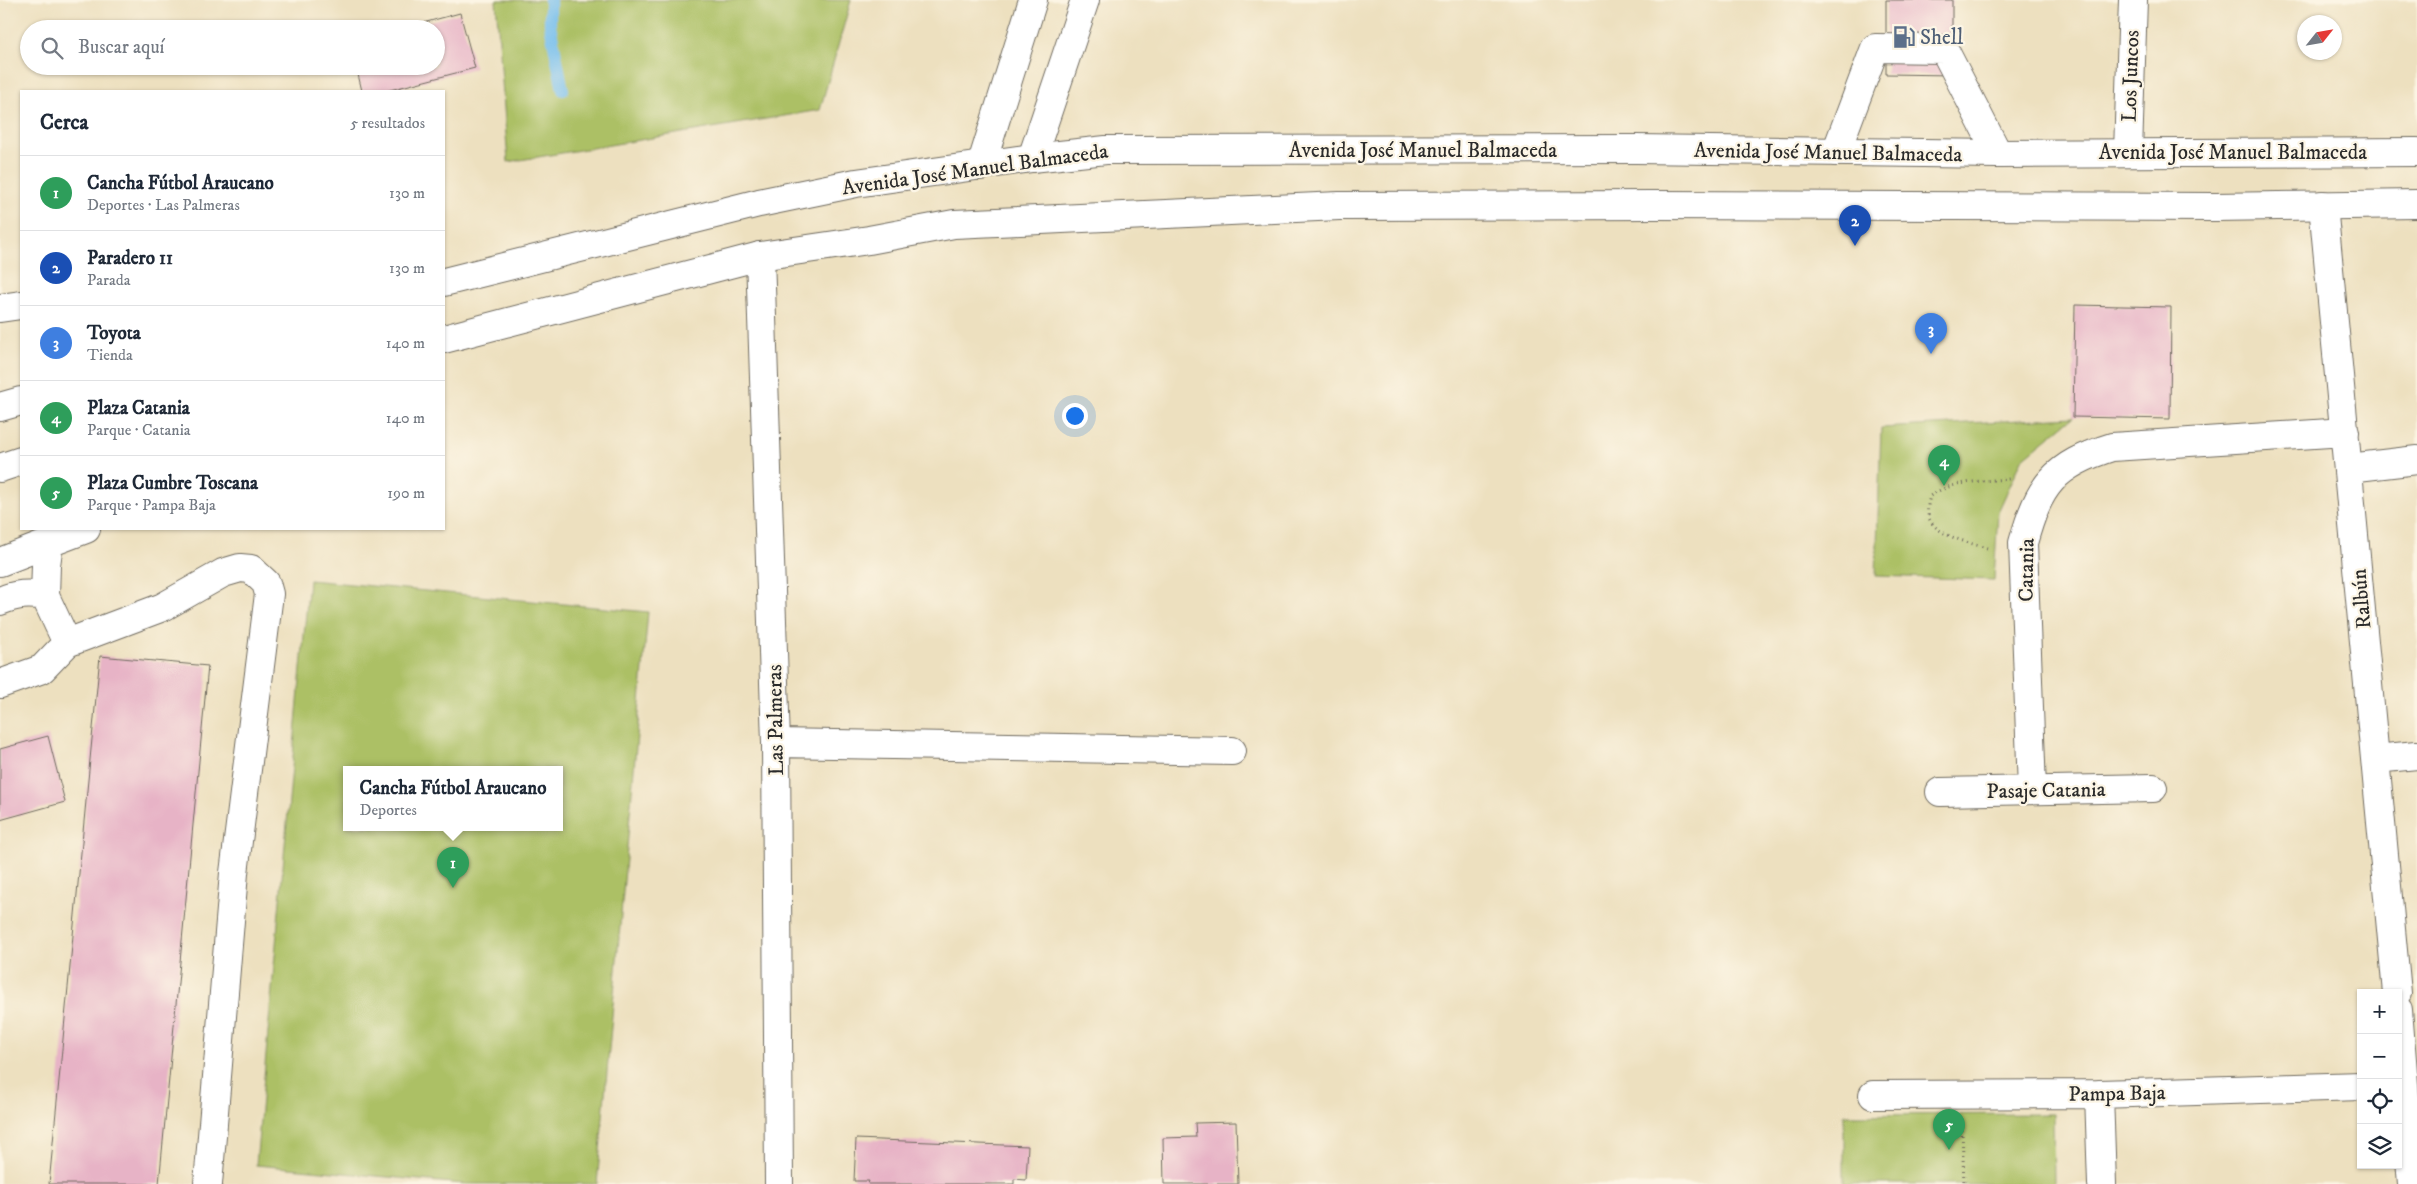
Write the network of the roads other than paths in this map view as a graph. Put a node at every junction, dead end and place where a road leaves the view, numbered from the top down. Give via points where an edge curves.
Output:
1 (1033, 0) edge
2 (1085, 0) edge
3 (2133, 0) edge
4 (1836, 152) junction
5 (2128, 152) junction
6 (2417, 152) edge
7 (1998, 154) junction
8 (1032, 158) junction
9 (981, 166) junction
10 (2417, 204) edge
11 (2323, 205) junction
12 (760, 256) junction
13 (482, 272) junction
14 (445, 274) edge
15 (445, 282) edge
16 (20, 305) edge
17 (0, 308) edge
18 (484, 327) junction
19 (445, 338) edge
20 (445, 349) edge
21 (20, 401) edge
22 (0, 407) edge
23 (2345, 432) junction
24 (2417, 460) edge
25 (20, 461) edge
26 (0, 468) edge
27 (2348, 468) junction
28 (83, 530) edge
29 (49, 543) junction
30 (0, 562) edge
31 (45, 596) junction
32 (0, 601) edge
33 (67, 643) junction
34 (0, 684) edge
35 (776, 743) junction
36 (1232, 750) dead end
37 (2417, 755) edge
38 (2375, 759) junction
39 (2153, 788) dead end
40 (2032, 790) junction
41 (1940, 792) dead end
42 (2397, 989) edge
43 (2401, 1034) edge
44 (2407, 1085) edge
45 (2357, 1086) edge
46 (2099, 1094) junction
47 (1873, 1095) dead end
48 (208, 1184) edge
49 (780, 1184) edge
50 (2102, 1184) edge
51 (2412, 1184) edge

1 - 9 main road
2 - 8 main road
3 - 5 main road, Los Juncos
4 - 7 main road, Avenida José Manuel Balmaceda
4 - 7 main road via 1875,48 1944,49
4 - 8 main road, Avenida José Manuel Balmaceda via 1106,150
5 - 6 main road, Avenida José Manuel Balmaceda
5 - 7 main road, Avenida José Manuel Balmaceda
8 - 9 main road, Avenida José Manuel Balmaceda
9 - 13 main road, Avenida José Manuel Balmaceda via 856,183 759,203
10 - 11 main road
11 - 12 main road via 1339,206 954,224
11 - 23 main road, Ralbún
12 - 18 main road
12 - 35 main road, Las Palmeras
13 - 14 main road
13 - 15 main road, Avenida José Manuel Balmaceda
16 - 17 main road
18 - 19 main road
18 - 20 main road
21 - 22 main road
23 - 27 main road, Ralbún
23 - 40 main road, Catania via 2112,447 2063,467 2046,486 2030,518 2023,543
24 - 27 main road
25 - 26 main road
27 - 38 main road, Ralbún
28 - 29 main road
29 - 30 main road
29 - 31 main road
31 - 32 main road via 30,593
31 - 33 main road
33 - 34 main road via 42,669
33 - 48 main road via 163,607 223,572 251,569 266,583 270,594 234,873
35 - 36 main road
35 - 49 main road, Las Palmeras
37 - 38 main road
38 - 42 main road, Ralbún
39 - 40 main road, Pasaje Catania
40 - 41 main road, Pasaje Catania
43 - 44 main road
44 - 51 main road
45 - 46 main road, Pampa Baja
46 - 47 main road, Pampa Baja
46 - 50 main road

